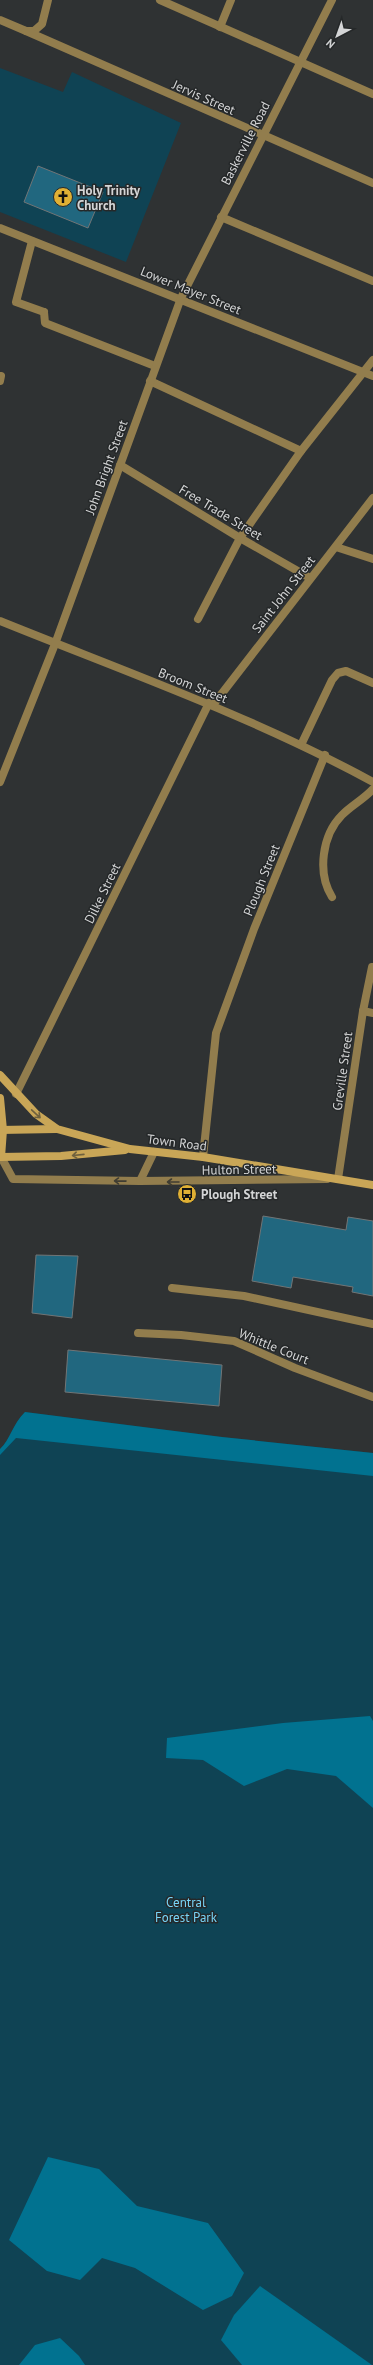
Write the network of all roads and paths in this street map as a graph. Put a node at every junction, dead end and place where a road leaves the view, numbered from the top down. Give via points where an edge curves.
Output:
1 (48, 0) edge
2 (160, 0) edge
3 (231, 0) edge
4 (332, 0) edge
5 (0, 20) edge
6 (220, 27) junction
7 (30, 31) junction
8 (300, 62) junction
9 (373, 94) edge
10 (262, 136) junction
11 (373, 183) edge
12 (221, 217) junction
13 (0, 228) edge
14 (32, 241) junction
15 (373, 281) edge
16 (181, 298) junction
17 (373, 360) edge
18 (156, 363) junction
19 (364, 372) junction
20 (373, 376) edge
21 (150, 381) junction
22 (301, 451) junction
23 (120, 465) junction
24 (373, 498) edge
25 (240, 538) junction
26 (336, 547) junction
27 (373, 559) edge
28 (310, 578) junction
29 (198, 619) dead end
30 (0, 621) edge
31 (55, 644) junction
32 (373, 683) edge
33 (211, 704) junction
34 (301, 745) junction
35 (325, 755) junction
36 (0, 782) edge
37 (373, 782) edge
38 (373, 789) edge
39 (332, 897) dead end
40 (372, 967) edge
41 (363, 1011) junction
42 (373, 1013) edge
43 (0, 1075) edge
44 (16, 1094) junction
45 (0, 1098) edge
46 (57, 1129) junction
47 (2, 1130) edge
48 (130, 1149) junction
49 (154, 1152) junction
50 (0, 1157) edge
51 (203, 1157) junction
52 (338, 1179) junction
53 (140, 1181) junction
54 (373, 1185) edge
55 (172, 1288) dead end
56 (373, 1324) edge
57 (138, 1333) dead end
58 (373, 1397) edge

1 - 7 street via 42,24
2 - 6 street
3 - 6 street
4 - 8 street, Baskerville Road
5 - 7 street, Jervis Street
6 - 8 street
7 - 10 street, Jervis Street
8 - 9 street
8 - 10 street, Baskerville Road
10 - 11 street, Jervis Street
10 - 12 street, Baskerville Road
12 - 15 street
12 - 16 street, Baskerville Road
13 - 14 street, Lower Mayer Street
14 - 16 street, Lower Mayer Street
14 - 18 street via 16,302 44,312 45,323
16 - 18 street, John Bright Street
16 - 19 street, Lower Mayer Street
17 - 19 street
18 - 21 street, John Bright Street
19 - 20 street, Lower Mayer Street
19 - 22 street
21 - 22 street
21 - 23 street, John Bright Street
22 - 25 street
23 - 25 street, Free Trade Street
23 - 31 street, John Bright Street
24 - 26 street, Saint John Street
25 - 28 street, Free Trade Street
25 - 29 street
26 - 27 street
26 - 28 street, Saint John Street
28 - 33 street, Saint John Street
30 - 31 street, Broom Street
31 - 33 street, Broom Street
31 - 36 street, John Bright Street
32 - 34 street via 346,671 338,673 332,680
33 - 34 street, Broom Street
33 - 44 street, Dilke Street
34 - 35 street, Broom Street
35 - 37 street, Broom Street
35 - 51 street, Plough Street via 254,929 216,1032
38 - 39 street via 341,815 332,831 324,855 323,874 325,886
40 - 41 street, Greville Street
41 - 42 street
41 - 52 street, Greville Street
43 - 44 main road, Town Road
44 -> 46 main road, Town Road via 43,1121
45 - 47 main road
46 - 47 main road
46 - 48 main road, Town Road
47 - 50 main road
48 - 49 main road, Town Road
48 -> 50 main road via 61,1156
49 - 51 main road, Town Road
49 - 53 street
53 -> 50 street, Hulton Street via 13,1179
51 - 52 main road, Town Road
52 -> 53 street, Hulton Street
52 - 54 main road, Town Road
55 - 56 street via 244,1296
57 - 58 street, Whittle Court via 234,1341 295,1368

